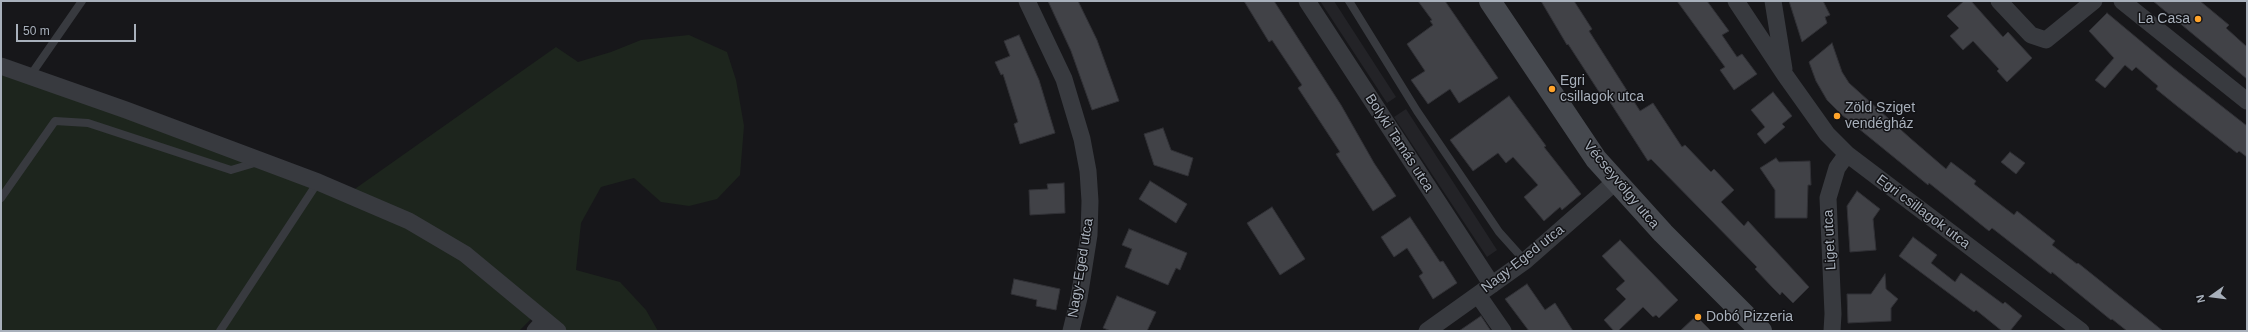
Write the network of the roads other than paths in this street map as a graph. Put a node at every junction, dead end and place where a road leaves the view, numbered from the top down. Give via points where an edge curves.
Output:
1 (82, 1) edge
2 (1027, 1) edge
3 (1307, 1) edge
4 (1349, 1) edge
5 (1490, 1) edge
6 (1736, 1) edge
7 (1773, 1) edge
8 (2000, 1) edge
9 (2094, 1) edge
10 (2122, 1) edge
11 (1, 66) edge
12 (1785, 75) junction
13 (30, 76) junction
14 (2247, 101) edge
15 (1847, 154) junction
16 (261, 161) junction
17 (318, 182) junction
18 (1615, 182) junction
19 (1, 198) edge
20 (1525, 261) junction
21 (1492, 285) junction
22 (1478, 295) junction
23 (540, 326) edge
24 (220, 331) edge
25 (558, 331) edge
26 (1071, 331) edge
27 (1426, 331) edge
28 (1504, 331) edge
29 (1761, 331) edge
30 (1832, 331) edge
31 (2081, 331) edge

1 - 13 lane
2 - 26 street, Nagy-Eged utca via 1064,79 1082,139 1088,171 1089,235
3 - 21 street, Bolyki Tamás utca
4 - 20 lane via 1434,137 1499,232
5 - 18 main road, Vécseyvölgy utca via 1551,94
6 - 12 street, Egri csillagok utca
7 - 12 street, Egri csillagok utca
8 - 9 street via 2031,35 2046,40
10 - 14 street
11 - 13 street
12 - 15 street, Egri csillagok utca via 1827,134
13 - 16 street
15 - 30 street, Liget utca via 1836,168 1828,198 1834,314
15 - 31 street, Egri csillagok utca
16 - 17 street
16 - 19 lane via 231,170 88,123 56,121
17 - 23 street via 409,221 465,254
17 - 24 lane
18 - 20 street, Nagy-Eged utca
18 - 29 main road, Vécseyvölgy utca
20 - 21 street, Nagy-Eged utca
21 - 22 street, Nagy-Eged utca
22 - 27 street, Nagy-Eged utca
22 - 28 street
23 - 25 street

